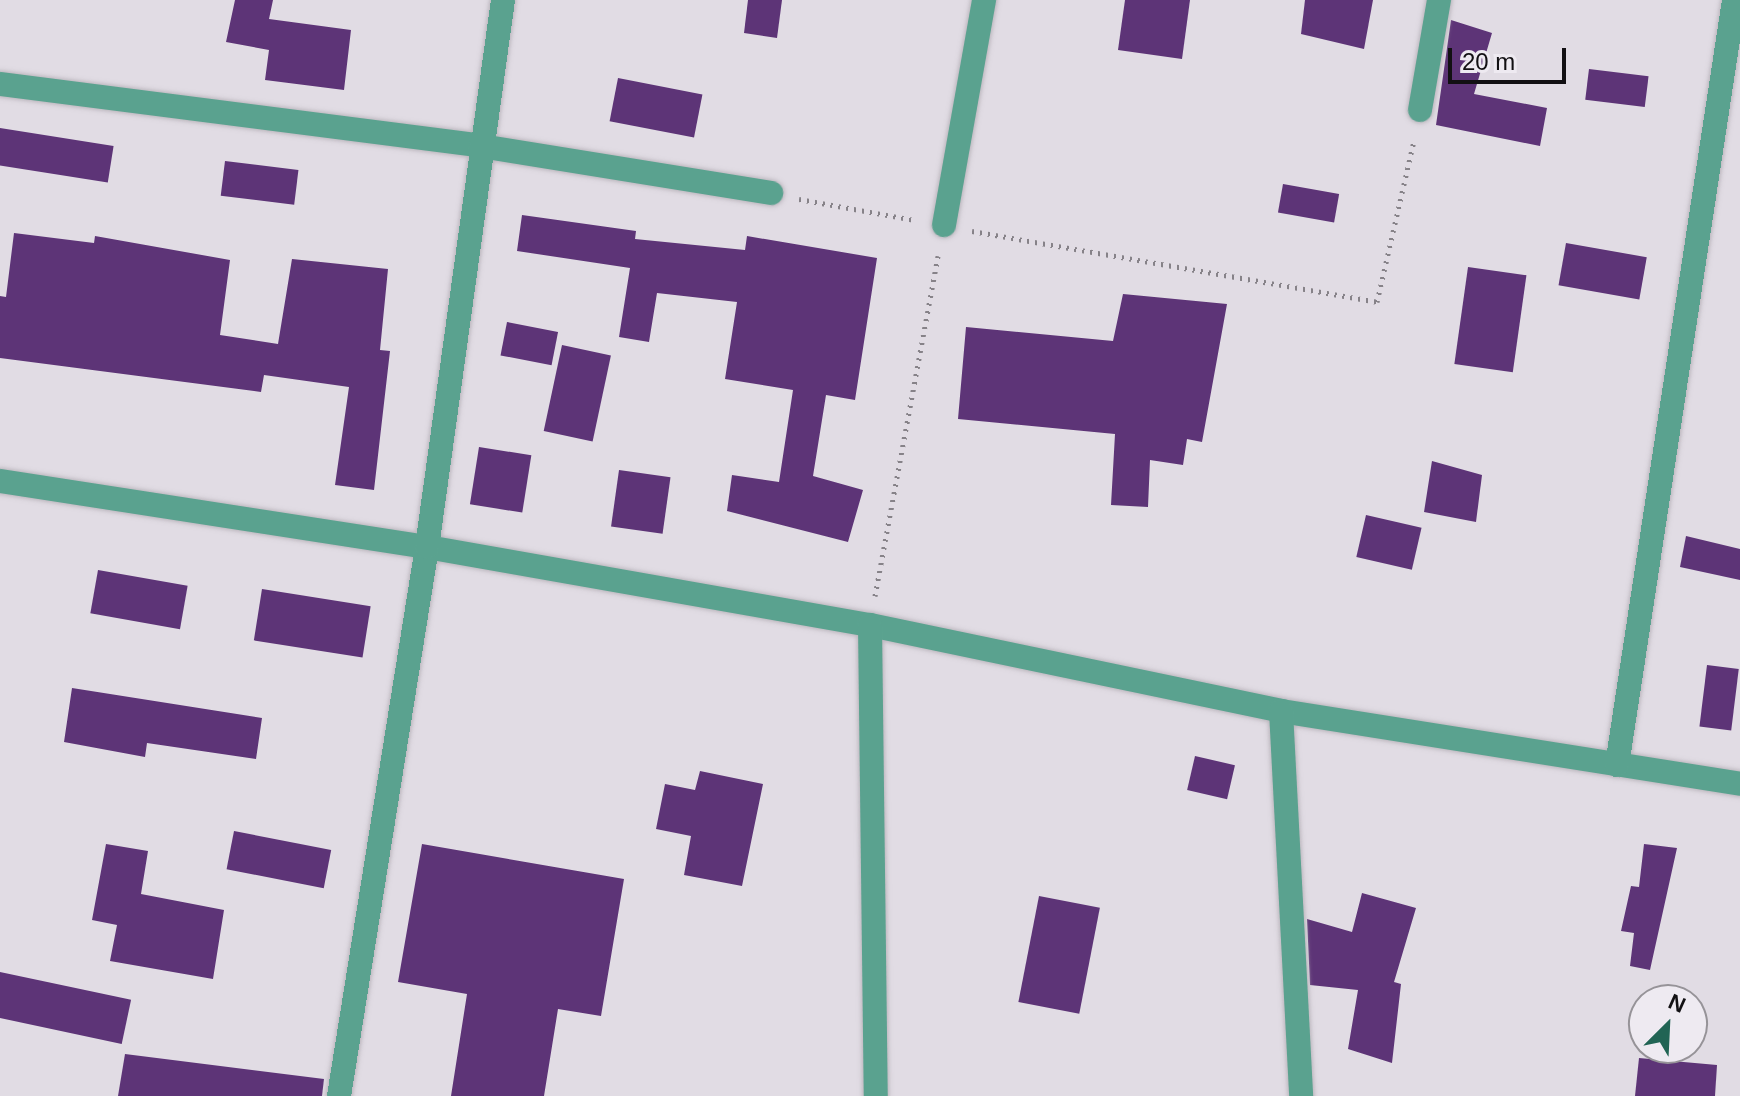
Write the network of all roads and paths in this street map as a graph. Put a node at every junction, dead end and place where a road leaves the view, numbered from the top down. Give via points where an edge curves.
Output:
1 (503, 0) edge
2 (984, 0) edge
3 (1439, 0) edge
4 (1734, 0) edge
5 (0, 84) edge
6 (1420, 110) joint
7 (481, 146) junction
8 (771, 193) joint
9 (944, 225) junction
10 (0, 481) edge
11 (427, 547) junction
12 (870, 625) junction
13 (1281, 711) junction
14 (1617, 765) junction
15 (1740, 784) edge
16 (339, 1096) edge
17 (876, 1096) edge
18 (1301, 1096) edge

1 - 7 street
2 - 9 street
3 - 6 street
4 - 14 street
5 - 7 street
6 - 9 path via 1377,302
7 - 8 street
7 - 11 street
8 - 9 path
9 - 12 path
10 - 11 street
11 - 12 street
11 - 16 street
12 - 13 street
12 - 17 street
13 - 14 street
13 - 18 street
14 - 15 street

